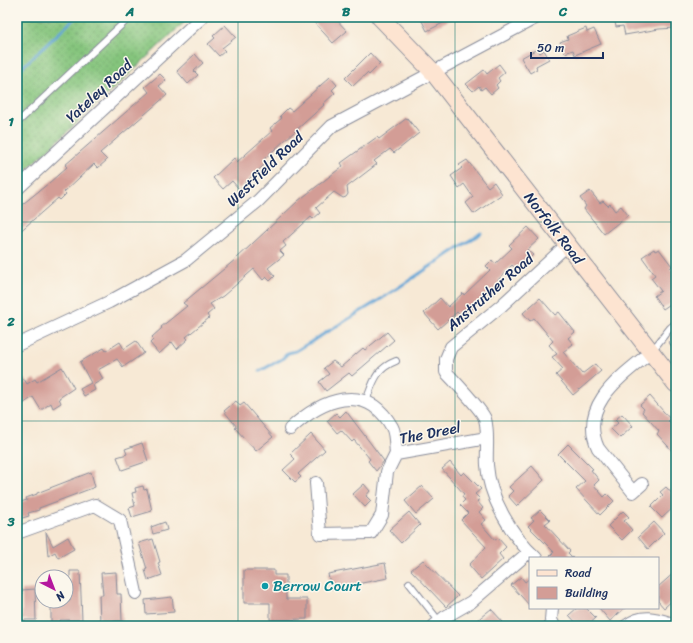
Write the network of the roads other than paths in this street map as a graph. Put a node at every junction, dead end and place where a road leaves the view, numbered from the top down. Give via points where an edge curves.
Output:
1 (130, 17) edge
2 (202, 17) edge
3 (380, 17) edge
4 (537, 17) edge
5 (433, 72) junction
6 (17, 123) edge
7 (17, 189) edge
8 (567, 245) junction
9 (676, 323) edge
10 (17, 345) edge
11 (651, 352) junction
12 (396, 361) dead end
13 (676, 384) edge
14 (366, 401) junction
15 (290, 429) dead end
16 (487, 438) junction
17 (396, 454) junction
18 (316, 483) dead end
19 (642, 484) dead end
20 (17, 533) edge
21 (532, 555) edge
22 (529, 557) edge
23 (409, 583) dead end
24 (136, 594) dead end
25 (552, 609) edge
26 (436, 623) edge
27 (676, 625) edge
28 (554, 626) edge
29 (626, 626) edge

1 - 6 lane
2 - 7 street, Yateley Road
3 - 5 main road, Norfolk Road
4 - 5 street, Westfield Road
5 - 8 main road, Norfolk Road
5 - 10 street, Westfield Road via 332,126 258,202 186,260 102,306
8 - 11 main road, Norfolk Road
8 - 16 street, Anstruther Road via 501,306 451,347 446,359 446,372 485,418
9 - 11 lane
11 - 13 main road, Norfolk Road
11 - 19 street via 620,378 599,401 594,414 594,440 598,448 633,492
12 - 14 lane via 386,366 373,380
14 - 15 street via 354,397 324,405 304,416
14 - 17 street via 377,408 393,428
16 - 17 street, The Dreel
16 - 21 street, Anstruther Road via 487,467 494,496 504,516
17 - 18 street, The Dreel via 386,472 382,515 371,533 320,534
20 - 24 street via 96,505 120,520
22 - 26 street via 471,602
23 - 26 lane
25 - 28 street via 551,620
27 - 29 street via 649,617 638,619

